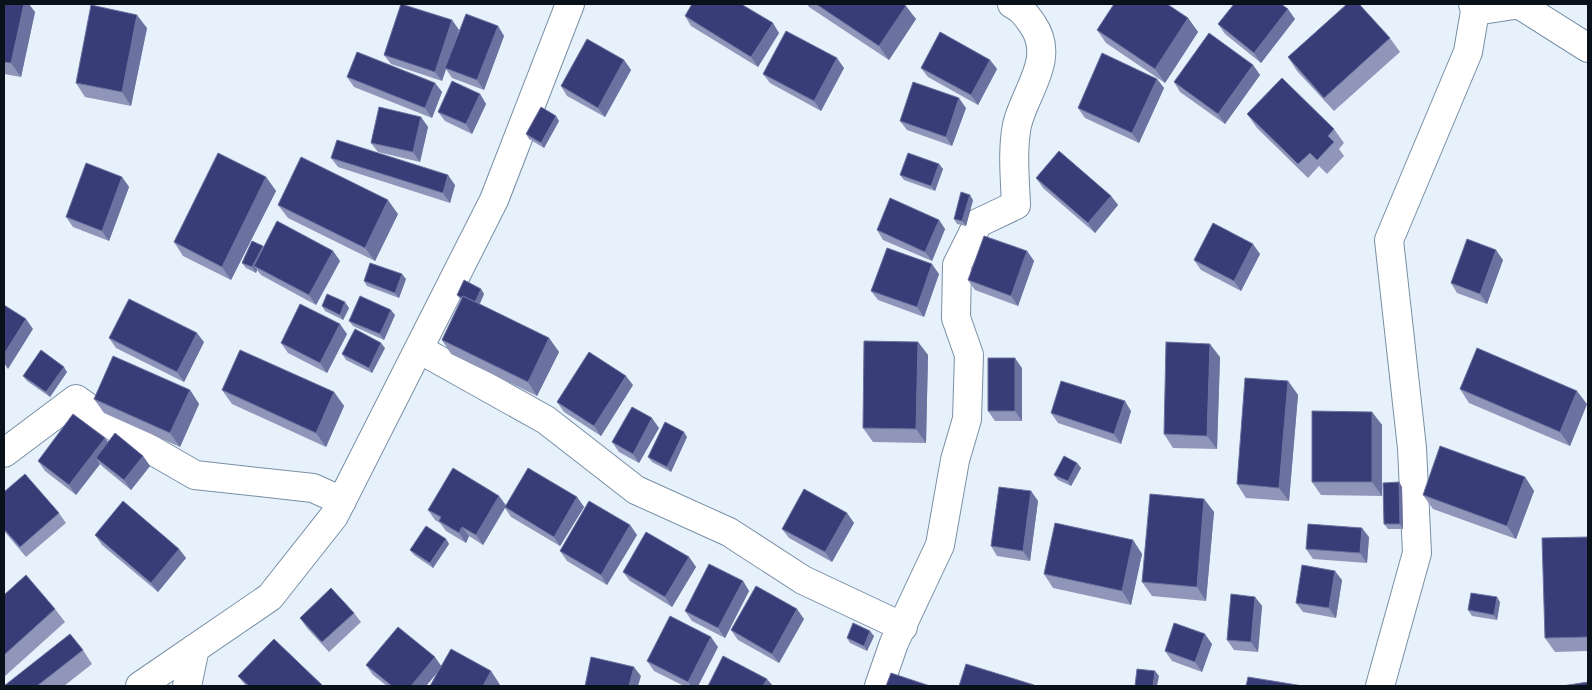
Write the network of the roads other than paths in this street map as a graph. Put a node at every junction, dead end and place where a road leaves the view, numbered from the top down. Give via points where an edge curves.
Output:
1 (570, 4) edge
2 (1012, 4) edge
3 (1521, 4) edge
4 (1474, 8) edge
5 (1588, 48) edge
6 (419, 349) junction
7 (4, 453) edge
8 (342, 501) junction
9 (903, 627) junction
10 (195, 648) junction
11 (140, 686) edge
12 (187, 686) edge
13 (879, 686) edge
14 (1380, 686) edge

1 - 6 street via 494,200
2 - 9 street via 1021,8 1039,34 1042,58 1017,126 1016,205 978,223 957,265 956,318 969,355 967,418 955,460 940,545
3 - 4 street
3 - 5 street
4 - 14 street via 1468,52 1389,240 1412,448 1417,554
6 - 8 street
6 - 9 street via 546,420 636,490 729,532 804,580
7 - 8 street via 76,399 130,437 195,475 313,488
8 - 10 street via 334,516 270,597
9 - 13 street
10 - 11 street
10 - 12 street

